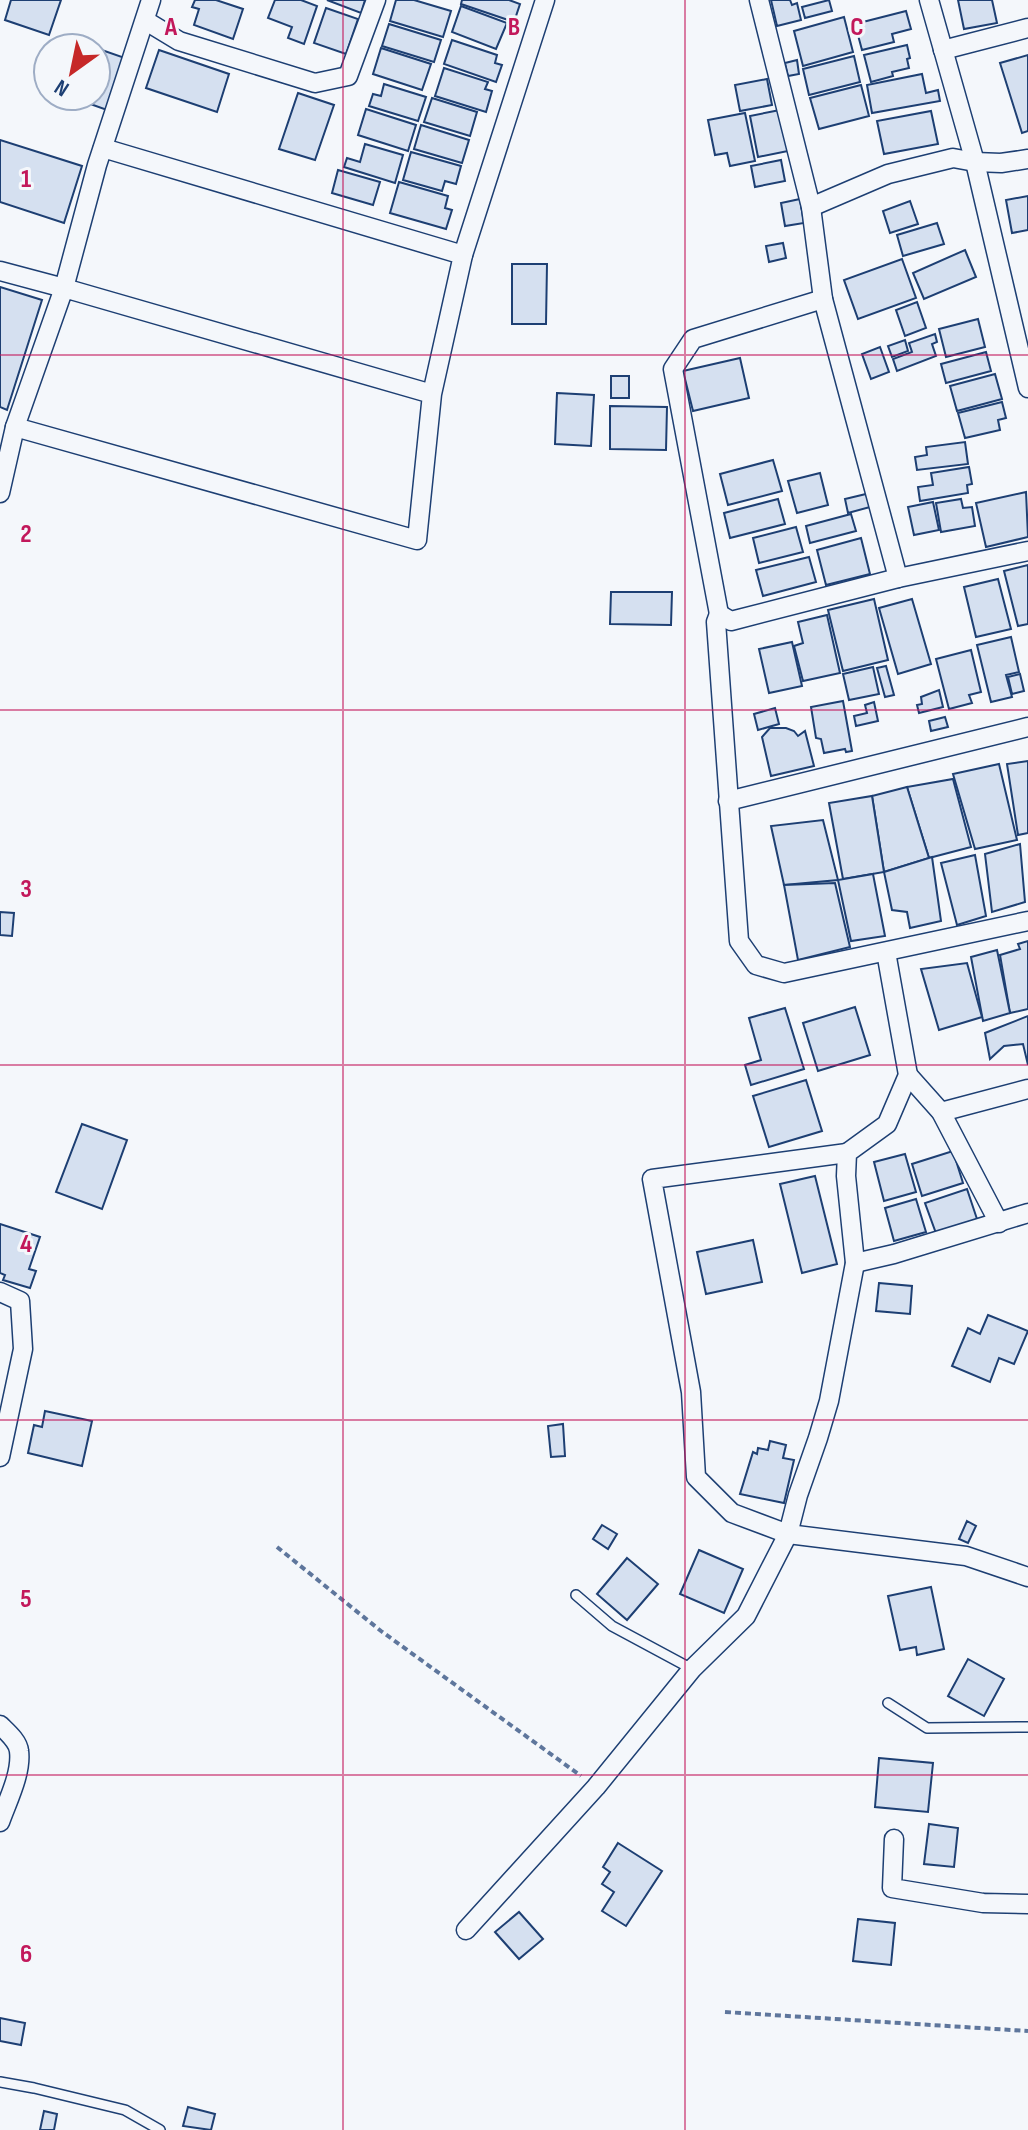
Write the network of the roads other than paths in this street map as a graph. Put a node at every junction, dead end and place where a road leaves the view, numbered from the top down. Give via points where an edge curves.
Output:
1 (151, 0) edge
2 (376, 0) edge
3 (545, 0) edge
4 (759, 0) edge
5 (929, 0) edge
6 (146, 21) junction
7 (1028, 28) edge
8 (943, 50) junction
9 (103, 148) junction
10 (1028, 159) edge
11 (975, 162) junction
12 (811, 207) junction
13 (463, 255) junction
14 (0, 271) edge
15 (64, 288) junction
16 (823, 299) junction
17 (1028, 388) edge
18 (432, 394) junction
19 (15, 427) junction
20 (0, 493) edge
21 (1028, 551) edge
22 (898, 578) junction
23 (719, 614) junction
24 (1028, 727) edge
25 (728, 801) junction
26 (1028, 921) edge
27 (886, 952) junction
28 (908, 1075) junction
29 (1028, 1089) edge
30 (941, 1112) junction
31 (847, 1153) junction
32 (1028, 1213) edge
33 (999, 1223) junction
34 (855, 1263) junction
35 (0, 1292) edge
36 (0, 1457) edge
37 (788, 1534) junction
38 (1028, 1577) edge
39 (576, 1595) dead end
40 (692, 1669) junction
41 (888, 1703) dead end
42 (0, 1725) edge
43 (1028, 1727) edge
44 (0, 1822) edge
45 (894, 1839) dead end
46 (1028, 1904) edge
47 (466, 1930) dead end
48 (0, 2082) edge
49 (160, 2130) edge

1 - 6 street
2 - 6 street via 348,76 328,82 315,83 179,41
3 - 13 street
4 - 12 street
5 - 8 street
6 - 9 street
7 - 8 street
8 - 11 street
9 - 13 street
9 - 15 street
10 - 11 street
11 - 12 street via 953,158 888,174
11 - 17 street
12 - 16 street
13 - 18 street
14 - 15 street
15 - 18 street
15 - 19 street
16 - 22 street
16 - 23 street via 693,339 673,369
18 - 19 street via 417,540
19 - 20 street
21 - 22 street
22 - 23 street via 731,621
23 - 25 street
24 - 25 street
25 - 27 street via 739,941 756,965 784,973
26 - 27 street
27 - 28 street
28 - 30 street
28 - 31 street via 887,1124
29 - 30 street
30 - 33 street
31 - 34 street
31 - 37 street via 652,1179 691,1392 696,1477 732,1513
32 - 33 street
33 - 34 street
34 - 37 street via 829,1401
35 - 36 street via 20,1301 23,1349
37 - 38 street via 966,1556
37 - 40 street via 746,1616
39 - 40 lane via 612,1626
40 - 47 street via 596,1787
41 - 43 lane via 927,1728
42 - 44 street via 19,1750
45 - 46 street via 892,1888 983,1903
48 - 49 lane via 125,2110

